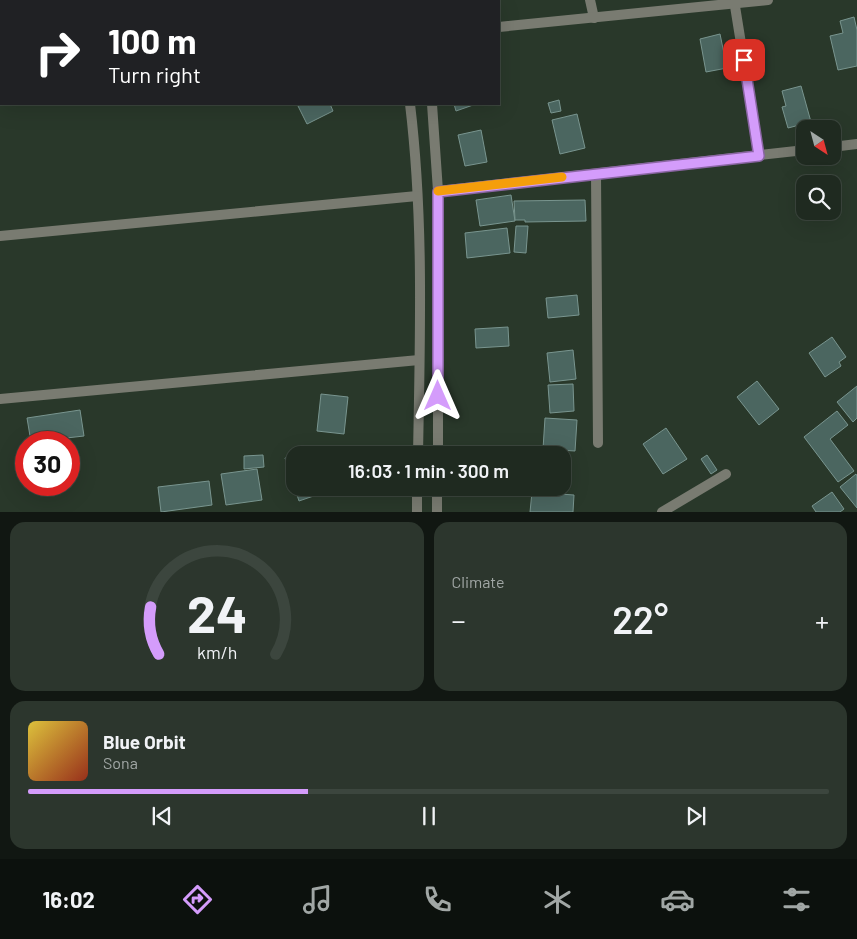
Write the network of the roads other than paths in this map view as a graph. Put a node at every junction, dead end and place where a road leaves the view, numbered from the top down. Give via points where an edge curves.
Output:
1 (590, 0) edge
2 (768, 0) edge
3 (735, 2) edge
4 (594, 18) junction
5 (500, 27) edge
6 (410, 105) edge
7 (432, 105) edge
8 (857, 144) edge
9 (841, 146) edge
10 (796, 151) edge
11 (759, 156) junction
12 (596, 174) junction
13 (438, 192) junction
14 (417, 196) junction
15 (0, 236) edge
16 (420, 278) junction
17 (438, 278) junction
18 (419, 360) junction
19 (0, 399) edge
20 (598, 442) dead end
21 (418, 446) edge
22 (438, 446) edge
23 (726, 474) dead end
24 (417, 496) edge
25 (437, 496) edge
26 (417, 512) edge
27 (437, 512) edge
28 (662, 512) edge

1 - 4 street
2 - 3 street
3 - 4 street
3 - 11 street
4 - 5 street
6 - 14 street
7 - 13 street
8 - 9 street
10 - 11 street
11 - 12 street
12 - 13 street
12 - 20 street
13 - 17 street
14 - 15 street
14 - 16 street
16 - 17 street
16 - 18 street
17 - 22 street
18 - 19 street
18 - 21 street
23 - 28 street
24 - 26 street
25 - 27 street

